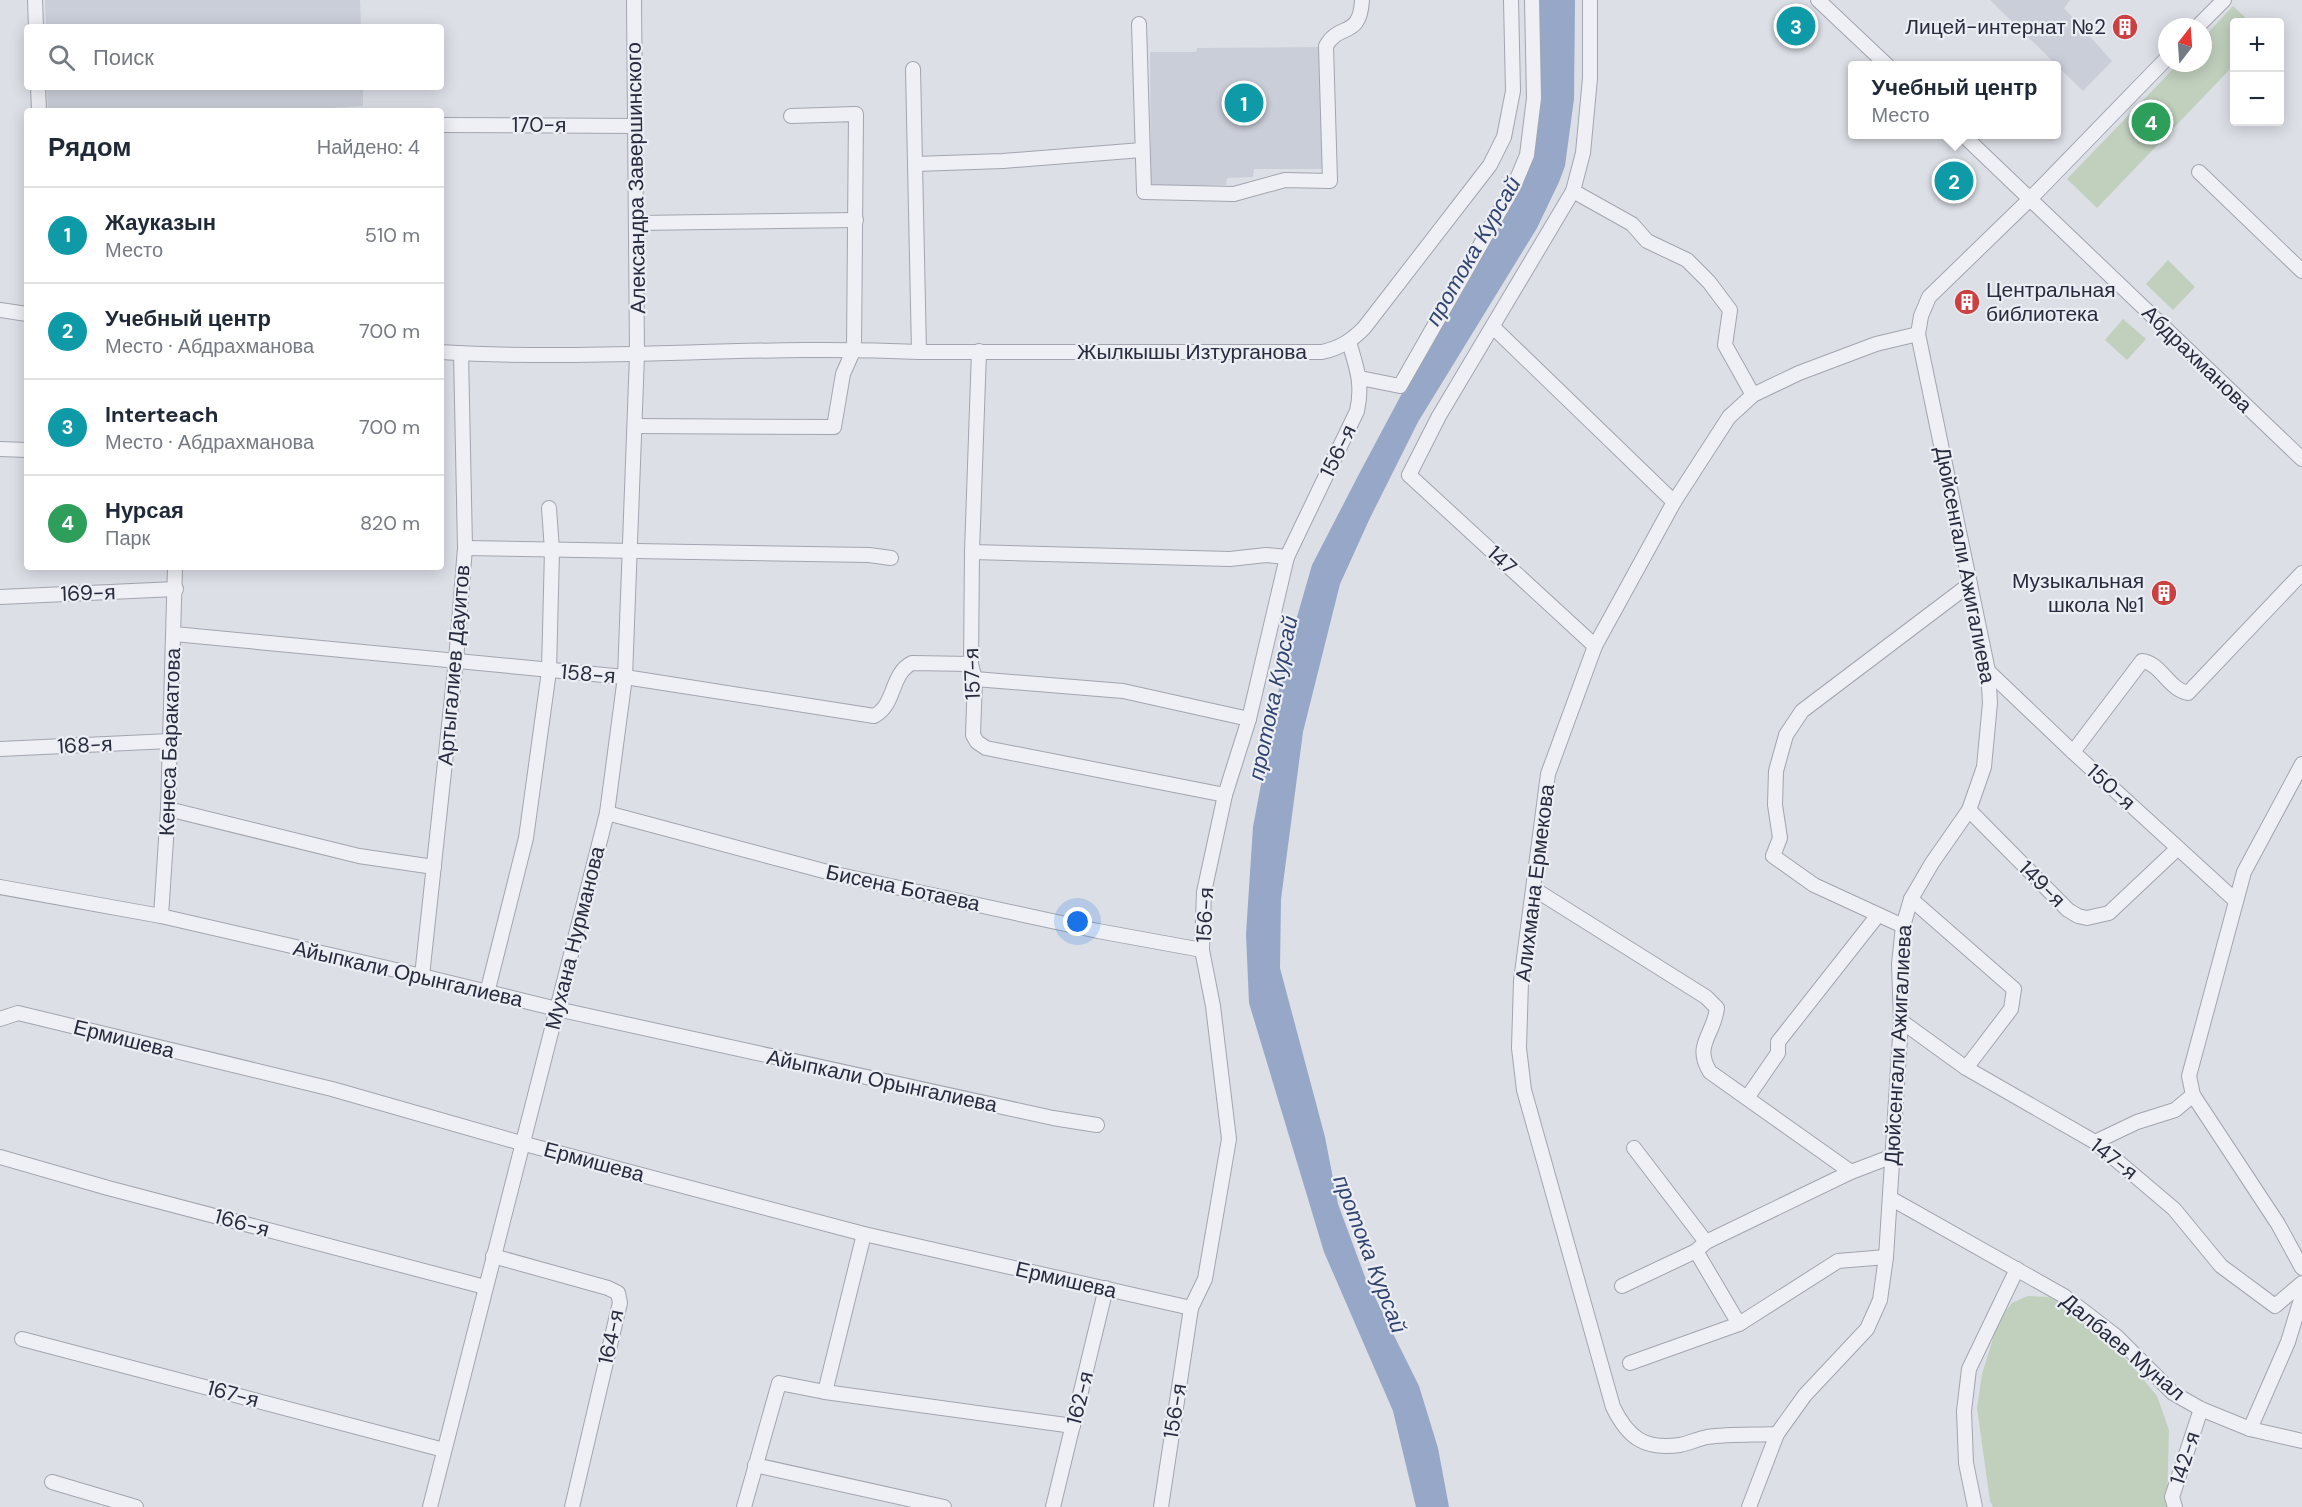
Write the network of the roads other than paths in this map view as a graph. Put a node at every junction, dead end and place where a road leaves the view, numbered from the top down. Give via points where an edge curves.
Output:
1 (35, 0) edge
2 (634, 0) edge
3 (1362, 0) edge
4 (1511, 0) edge
5 (1532, 0) edge
6 (1590, 0) edge
7 (1818, 0) edge
8 (2224, 0) edge
9 (2206, 18) edge
10 (36, 24) edge
11 (1139, 24) dead end
12 (1883, 61) edge
13 (2158, 67) edge
14 (913, 69) dead end
15 (39, 90) edge
16 (39, 108) edge
17 (791, 116) dead end
18 (444, 125) edge
19 (636, 126) junction
20 (1966, 139) edge
21 (1142, 150) junction
22 (915, 164) junction
23 (2199, 172) dead end
24 (1573, 191) junction
25 (2031, 198) junction
26 (856, 220) junction
27 (637, 223) junction
28 (2302, 271) edge
29 (0, 310) edge
30 (24, 314) edge
31 (1493, 327) junction
32 (1918, 334) junction
33 (1348, 342) junction
34 (854, 349) junction
35 (979, 351) junction
36 (444, 352) edge
37 (920, 352) junction
38 (461, 353) junction
39 (637, 355) junction
40 (1360, 378) junction
41 (1752, 395) junction
42 (635, 426) junction
43 (0, 449) edge
44 (24, 450) edge
45 (2302, 459) edge
46 (1674, 502) junction
47 (549, 508) dead end
48 (465, 548) junction
49 (552, 550) junction
50 (631, 551) junction
51 (972, 552) junction
52 (1287, 557) junction
53 (891, 558) dead end
54 (175, 570) edge
55 (2302, 573) edge
56 (1970, 584) junction
57 (176, 589) junction
58 (0, 597) edge
59 (174, 634) junction
60 (1595, 646) junction
61 (456, 660) junction
62 (970, 664) junction
63 (549, 671) junction
64 (1988, 671) junction
65 (625, 677) junction
66 (975, 679) junction
67 (1249, 719) junction
68 (170, 741) junction
69 (0, 749) edge
70 (2073, 752) junction
71 (2302, 764) edge
72 (1225, 795) junction
73 (168, 809) junction
74 (1969, 810) junction
75 (607, 813) junction
76 (2178, 848) junction
77 (434, 867) junction
78 (0, 887) edge
79 (1534, 889) junction
80 (1911, 899) junction
81 (2236, 901) junction
82 (1878, 915) junction
83 (161, 916) junction
84 (1902, 926) junction
85 (1202, 950) junction
86 (422, 976) junction
87 (487, 993) junction
88 (556, 1009) junction
89 (0, 1019) edge
90 (1901, 1021) junction
91 (1966, 1068) junction
92 (2193, 1095) junction
93 (1747, 1098) junction
94 (1097, 1125) dead end
95 (2095, 1142) junction
96 (521, 1143) junction
97 (1634, 1148) dead end
98 (1893, 1156) junction
99 (0, 1157) edge
100 (1851, 1172) junction
101 (1890, 1198) junction
102 (864, 1234) junction
103 (1701, 1246) junction
104 (494, 1256) junction
105 (1886, 1257) junction
106 (2302, 1268) edge
107 (2017, 1269) junction
108 (2302, 1283) edge
109 (1622, 1286) dead end
110 (484, 1287) junction
111 (1106, 1288) junction
112 (2302, 1296) edge
113 (1191, 1308) junction
114 (1739, 1324) junction
115 (22, 1339) dead end
116 (1630, 1363) dead end
117 (825, 1392) junction
118 (2201, 1409) junction
119 (1072, 1426) junction
120 (2250, 1429) junction
121 (1778, 1434) junction
122 (2302, 1441) edge
123 (444, 1450) junction
124 (755, 1465) junction
125 (52, 1482) dead end
126 (136, 1507) edge
127 (430, 1507) edge
128 (572, 1507) edge
129 (744, 1507) edge
130 (944, 1507) edge
131 (1053, 1507) edge
132 (1161, 1507) edge
133 (1749, 1507) edge
134 (1975, 1507) edge
135 (2175, 1507) edge

1 - 10 street
2 - 19 street, Александра Завершинского
3 - 21 street via 1359,20 1330,39 1326,46 1330,181 1285,180 1234,194 1144,192
4 - 33 street, Жылкышы Изтурганова via 1513,91 1504,137 1490,165 1364,328
5 - 40 street via 1534,98 1527,155 1514,186 1400,386
6 - 24 street via 1590,78 1583,153
7 - 12 street
8 - 9 street
11 - 21 street
13 - 25 street, Дюйсенгали Ажигалиева
14 - 22 street
15 - 16 street
17 - 26 street via 856,114
18 - 19 street, 170-я
19 - 27 street, Александра Завершинского
20 - 25 street, Абдрахманова
21 - 22 street
22 - 37 street
23 - 28 street
24 - 31 street
24 - 41 street via 1632,224 1647,241 1687,260 1709,282 1730,310 1725,345
25 - 32 street, Дюйсенгали Ажигалиева via 1929,297
25 - 45 street, Абдрахманова
26 - 27 street
26 - 34 street
27 - 39 street, Александра Завершинского
29 - 30 street
31 - 46 street
31 - 60 street, 147 via 1409,474
32 - 41 street, Алихмана Ермекова via 1854,352
32 - 56 street, Дюйсенгали Ажигалиева
33 - 35 street, Жылкышы Изтурганова via 1322,352
33 - 40 street, 156-я
34 - 37 street, Жылкышы Изтурганова
34 - 39 street, Жылкышы Изтурганова
34 - 42 street via 843,374 834,427
35 - 37 street, Жылкышы Изтурганова
35 - 51 street, 157-я
36 - 38 street, Жылкышы Изтурганова
38 - 39 street, Жылкышы Изтурганова
38 - 48 street, Артыгалиев Дауитов
39 - 42 street, Мухана Нурманова
40 - 52 street, 156-я via 1357,411
41 - 46 street, Алихмана Ермекова via 1729,417
42 - 50 street, Мухана Нурманова
43 - 44 street
46 - 60 street, Алихмана Ермекова
47 - 49 street
48 - 49 street
48 - 61 street, Артыгалиев Дауитов
49 - 50 street
49 - 63 street
50 - 53 street
50 - 65 street, Мухана Нурманова
51 - 52 street
51 - 62 street, 157-я
52 - 67 street, 156-я
54 - 57 street, Кенеса Баракатова
55 - 70 street via 2188,693 2175,687 2149,661 2142,661
56 - 64 street, Дюйсенгали Ажигалиева
56 - 82 street via 1802,711 1786,735 1776,771 1775,805 1780,838 1773,856 1815,885
57 - 58 street, 169-я
57 - 59 street, Кенеса Баракатова
59 - 61 street, 158-я
59 - 68 street, Кенеса Баракатова
60 - 79 street, Алихмана Ермекова via 1548,774
61 - 63 street, 158-я
61 - 77 street, Артыгалиев Дауитов
62 - 65 street, 158-я via 912,663 904,667 885,708 874,716
62 - 66 street, 157-я
63 - 65 street, 158-я
63 - 87 street via 526,838
64 - 70 street, 150-я
64 - 74 street, Дюйсенгали Ажигалиева via 1990,703 1984,767
65 - 75 street, Мухана Нурманова
66 - 67 street via 1124,691
66 - 72 street, 157-я via 973,735 986,748
67 - 72 street, 156-я
68 - 69 street, 168-я
68 - 73 street, Кенеса Баракатова
70 - 76 street, 150-я
71 - 81 street via 2244,872
72 - 85 street, 156-я via 1203,892
73 - 77 street via 359,856
73 - 83 street, Кенеса Баракатова
74 - 76 street, 149-я via 2068,910 2087,918 2109,913
74 - 80 street, Дюйсенгали Ажигалиева
75 - 85 street, Бисена Ботаева via 835,874
75 - 88 street, Мухана Нурманова
76 - 81 street, 150-я
77 - 86 street, Артыгалиев Дауитов
78 - 83 street, Айыпкали Орынгалиева
79 - 93 street via 1706,997 1717,1008 1702,1050 1704,1063 1710,1072
79 - 121 street, Алихмана Ермекова via 1520,1000 1519,1048 1524,1090 1613,1407 1621,1423 1640,1442 1660,1446 1705,1437
80 - 84 street, Дюйсенгали Ажигалиева
80 - 91 street via 2014,988 2011,1009
81 - 92 street via 2189,1076
82 - 84 street
82 - 93 street via 1778,1042 1778,1053
83 - 86 street, Айыпкали Орынгалиева
84 - 90 street, Дюйсенгали Ажигалиева
85 - 113 street, 156-я via 1229,1139 1205,1279
86 - 87 street, Айыпкали Орынгалиева
87 - 88 street, Айыпкали Орынгалиева
88 - 94 street, Айыпкали Орынгалиева
88 - 96 street, Мухана Нурманова
89 - 96 street, Ермишева via 18,1013 332,1089
90 - 91 street, 147-я
90 - 98 street, Дюйсенгали Ажигалиева
91 - 95 street, 147-я
92 - 95 street via 2175,1110
92 - 106 street via 2278,1224
93 - 100 street
95 - 108 street, 147-я via 2174,1209 2221,1266 2275,1306
96 - 102 street, Ермишева
96 - 104 street, Мухана Нурманова
97 - 103 street
98 - 100 street
98 - 101 street, Дюйсенгали Ажигалиева
99 - 110 street, 166-я
100 - 103 street
101 - 105 street, Дюйсенгали Ажигалиева
101 - 107 street, Далбаев Мунал
102 - 111 street, Ермишева
102 - 117 street
103 - 109 street
103 - 114 street
104 - 110 street, Мухана Нурманова
104 - 128 street, 164-я via 618,1293 620,1303
105 - 114 street via 1838,1261
105 - 121 street, Дюйсенгали Ажигалиева via 1880,1299 1867,1329 1805,1395
107 - 118 street, Далбаев Мунал via 2064,1296 2116,1336 2173,1393
107 - 134 street via 1969,1369 1966,1463
110 - 123 street, Мухана Нурманова
111 - 113 street, Ермишева
111 - 119 street, 162-я
112 - 120 street via 2288,1342
113 - 132 street, 156-я
114 - 116 street
115 - 123 street, 167-я
117 - 119 street
117 - 124 street via 778,1383
118 - 120 street, Далбаев Мунал
118 - 135 street, 142-я via 2172,1497
119 - 131 street, 162-я
120 - 122 street, Далбаев Мунал
121 - 133 street, Дюйсенгали Ажигалиева
123 - 127 street, Мухана Нурманова
124 - 129 street
124 - 130 street
125 - 126 street

